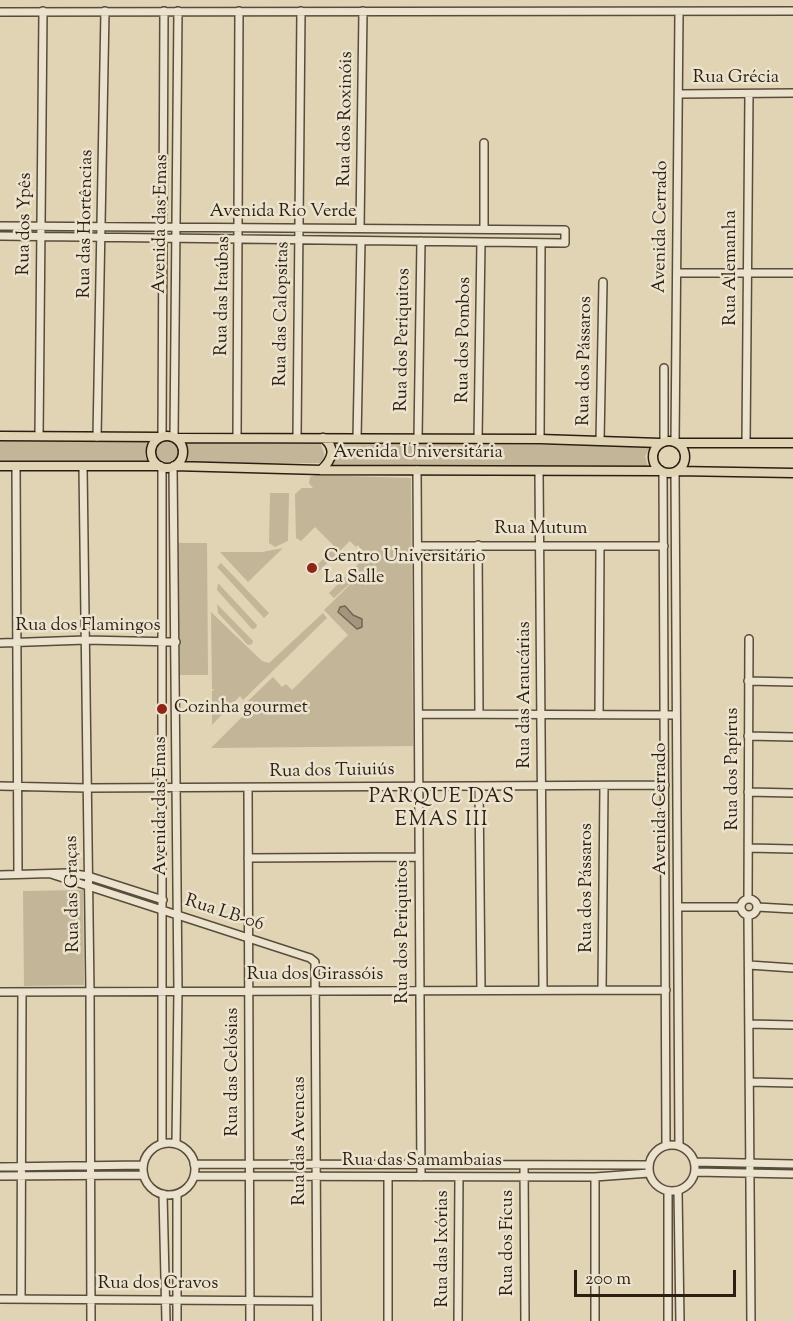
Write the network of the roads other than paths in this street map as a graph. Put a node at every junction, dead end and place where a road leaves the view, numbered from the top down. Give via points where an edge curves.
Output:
1 (43, 11) junction
2 (105, 11) junction
3 (165, 11) junction
4 (178, 11) junction
5 (239, 11) junction
6 (301, 11) junction
7 (363, 11) junction
8 (793, 11) edge
9 (0, 12) edge
10 (680, 13) junction
11 (749, 93) junction
12 (793, 93) edge
13 (679, 94) junction
14 (484, 143) dead end
15 (0, 226) edge
16 (41, 226) junction
17 (103, 227) junction
18 (163, 227) junction
19 (177, 227) junction
20 (240, 228) junction
21 (300, 228) junction
22 (360, 228) junction
23 (484, 229) junction
24 (0, 236) edge
25 (40, 236) junction
26 (102, 237) junction
27 (163, 238) junction
28 (177, 238) junction
29 (240, 239) junction
30 (300, 240) junction
31 (361, 241) junction
32 (421, 241) junction
33 (481, 242) junction
34 (541, 243) junction
35 (677, 273) junction
36 (747, 273) junction
37 (793, 273) edge
38 (603, 282) dead end
39 (664, 368) dead end
40 (0, 436) edge
41 (39, 436) junction
42 (97, 437) junction
43 (161, 437) junction
44 (175, 437) junction
45 (237, 437) junction
46 (297, 437) junction
47 (323, 438) junction
48 (357, 438) junction
49 (418, 438) junction
50 (478, 439) junction
51 (540, 439) junction
52 (600, 441) junction
53 (662, 442) junction
54 (676, 442) junction
55 (746, 442) junction
56 (793, 443) edge
57 (0, 466) edge
58 (16, 466) junction
59 (174, 466) junction
60 (83, 467) junction
61 (161, 467) junction
62 (321, 470) junction
63 (417, 470) junction
64 (539, 472) junction
65 (662, 472) junction
66 (676, 472) junction
67 (793, 473) edge
68 (478, 545) junction
69 (541, 545) junction
70 (418, 546) junction
71 (600, 546) junction
72 (664, 546) junction
73 (749, 639) dead end
74 (86, 640) junction
75 (161, 641) junction
76 (176, 642) junction
77 (0, 643) edge
78 (17, 643) junction
79 (748, 681) junction
80 (793, 682) edge
81 (419, 714) junction
82 (479, 714) junction
83 (540, 715) junction
84 (599, 715) junction
85 (665, 715) junction
86 (676, 715) junction
87 (748, 736) junction
88 (793, 737) edge
89 (0, 786) edge
90 (17, 786) junction
91 (418, 786) junction
92 (479, 786) junction
93 (542, 786) junction
94 (604, 786) junction
95 (665, 786) junction
96 (162, 788) junction
97 (177, 788) junction
98 (248, 788) junction
99 (87, 789) junction
100 (748, 792) junction
101 (793, 794) edge
102 (749, 848) junction
103 (793, 849) edge
104 (419, 857) junction
105 (248, 858) junction
106 (0, 874) edge
107 (18, 874) junction
108 (51, 874) junction
109 (88, 876) junction
110 (88, 885) junction
111 (748, 899) junction
112 (163, 900) junction
113 (678, 907) junction
114 (741, 907) junction
115 (757, 907) junction
116 (163, 909) junction
117 (793, 909) edge
118 (177, 914) junction
119 (748, 915) junction
120 (248, 937) junction
121 (315, 962) joint
122 (749, 965) junction
123 (793, 968) edge
124 (482, 990) junction
125 (543, 990) junction
126 (602, 990) junction
127 (666, 990) junction
128 (161, 991) junction
129 (178, 991) junction
130 (249, 991) junction
131 (316, 991) junction
132 (419, 991) junction
133 (0, 992) edge
134 (22, 992) junction
135 (90, 992) junction
136 (749, 1024) junction
137 (793, 1025) edge
138 (750, 1082) junction
139 (793, 1083) edge
140 (162, 1144) junction
141 (176, 1144) junction
142 (666, 1146) junction
143 (679, 1146) junction
144 (694, 1162) junction
145 (750, 1163) junction
146 (194, 1164) junction
147 (421, 1164) junction
148 (793, 1164) edge
149 (143, 1165) junction
150 (316, 1165) junction
151 (524, 1165) junction
152 (649, 1165) junction
153 (21, 1166) junction
154 (91, 1166) junction
155 (249, 1166) junction
156 (0, 1167) edge
157 (695, 1172) junction
158 (650, 1173) junction
159 (750, 1173) junction
160 (793, 1174) edge
161 (144, 1175) junction
162 (0, 1176) edge
163 (21, 1176) junction
164 (91, 1176) junction
165 (194, 1176) junction
166 (249, 1177) junction
167 (316, 1177) junction
168 (388, 1177) junction
169 (421, 1177) junction
170 (459, 1177) junction
171 (524, 1177) junction
172 (595, 1177) junction
173 (668, 1191) junction
174 (678, 1191) junction
175 (163, 1194) junction
176 (177, 1194) junction
177 (0, 1299) edge
178 (21, 1299) junction
179 (91, 1299) junction
180 (166, 1300) junction
181 (177, 1300) junction
182 (250, 1300) junction
183 (317, 1301) junction
184 (91, 1321) edge
185 (166, 1321) edge
186 (177, 1321) edge
187 (250, 1321) edge
188 (317, 1321) edge
189 (388, 1321) edge
190 (458, 1321) edge
191 (525, 1321) edge
192 (595, 1321) edge
193 (668, 1321) edge
194 (680, 1321) edge
195 (752, 1321) edge

1 - 2 street
1 - 9 street
1 - 16 street, Rua dos Ypês
2 - 3 street
2 - 17 street, Rua das Hortências
3 - 4 street
3 - 18 street, Avenida das Emas
4 - 5 street
4 - 19 street, Avenida das Emas
5 - 6 street
5 - 20 street, Rua das Itaúbas
6 - 7 street
6 - 21 street, Rua das Calopsitas
7 - 10 street
7 - 22 street, Rua dos Roxinóis
8 - 10 street
10 - 13 street, Avenida Cerrado
11 - 12 street, Rua Grécia
11 - 13 street, Rua Grécia
11 - 36 street, Rua Alemanha
13 - 35 street, Avenida Cerrado
14 - 23 street
15 - 16 street, Avenida Rio Verde
16 - 17 street, Avenida Rio Verde
16 - 25 street, Rua dos Ypês
17 - 18 street, Avenida Rio Verde
17 - 26 street, Rua das Hortências
18 - 19 street, Avenida Rio Verde
18 - 27 street, Avenida das Emas
19 - 20 street, Avenida Rio Verde
19 - 28 street, Avenida das Emas
20 - 21 street, Avenida Rio Verde
20 - 29 street, Rua das Itaúbas
21 - 22 street, Avenida Rio Verde
21 - 30 street, Rua das Calopsitas
22 - 23 street, Avenida Rio Verde
23 - 34 street, Avenida Rio Verde via 565,230 565,243
24 - 25 street, Avenida Rio Verde
25 - 26 street, Avenida Rio Verde
25 - 41 street, Rua dos Ypês
26 - 27 street, Avenida Rio Verde
26 - 42 street, Rua das Hortências
27 - 28 street, Avenida Rio Verde
27 - 43 street, Avenida das Emas
28 - 29 street, Avenida Rio Verde
28 - 44 street, Avenida das Emas
29 - 30 street, Avenida Rio Verde
29 - 45 street, Rua das Itaúbas
30 - 31 street, Avenida Rio Verde
30 - 46 street, Rua das Calopsitas
31 - 32 street, Avenida Rio Verde
31 - 48 street
32 - 33 street, Avenida Rio Verde
32 - 49 street, Rua dos Periquitos
33 - 34 street, Avenida Rio Verde
33 - 50 street, Rua dos Pombos
34 - 51 street
35 - 36 street
35 - 54 street, Avenida Cerrado
36 - 37 street
36 - 55 street, Rua Alemanha
38 - 52 street, Rua dos Pássaros
39 - 53 street
40 - 41 main road
41 - 42 main road
42 - 43 main road
43 - 44 main road
43 - 61 main road via 151,451 153,461
44 - 45 main road, Avenida Universitária
44 - 59 main road via 184,452
45 - 46 main road, Avenida Universitária
46 - 47 main road, Avenida Universitária
47 - 48 main road, Avenida Universitária
47 - 62 main road via 332,452
48 - 49 main road, Avenida Universitária
49 - 50 main road, Avenida Universitária
50 - 51 main road, Avenida Universitária
51 - 52 main road, Avenida Universitária
52 - 53 main road, Avenida Universitária
53 - 54 main road
53 - 65 main road via 652,456
54 - 55 main road
54 - 66 main road via 685,457
55 - 56 main road
57 - 58 main road
58 - 60 main road
58 - 78 street
59 - 61 main road
59 - 62 main road, Avenida Universitária
59 - 76 street, Avenida das Emas
60 - 61 main road
60 - 74 street, Rua das Graças
61 - 75 street, Avenida das Emas
62 - 63 main road, Avenida Universitária
63 - 64 main road, Avenida Universitária
63 - 70 street, Rua dos Periquitos
64 - 65 main road, Avenida Universitária
64 - 69 street, Rua das Araucárias
65 - 66 main road
65 - 72 street, Avenida Cerrado
66 - 67 main road
66 - 86 street, Avenida Cerrado
68 - 69 street, Rua Mutum
68 - 70 street, Rua Mutum
68 - 82 street
69 - 71 street, Rua Mutum
69 - 83 street, Rua das Araucárias
70 - 81 street, Rua dos Periquitos
71 - 72 street, Rua Mutum
71 - 84 street
72 - 85 street, Avenida Cerrado
73 - 79 street, Rua dos Papírus
74 - 75 street, Rua dos Flamingos
74 - 78 street, Rua dos Flamingos
74 - 99 street, Rua das Graças
75 - 76 street, Rua dos Flamingos
75 - 96 street, Avenida das Emas
76 - 97 street, Avenida das Emas
77 - 78 street, Rua dos Flamingos
78 - 90 street
79 - 80 street
79 - 87 street, Rua dos Papírus
81 - 82 street
81 - 91 street, Rua dos Periquitos
82 - 83 street
83 - 84 street
83 - 93 street, Rua das Araucárias
84 - 85 street
85 - 86 street
85 - 95 street, Avenida Cerrado
86 - 113 street, Avenida Cerrado
87 - 88 street
87 - 100 street, Rua dos Papírus
89 - 90 street, Rua dos Tuiuiús
90 - 99 street, Rua dos Tuiuiús
90 - 107 street
91 - 92 street, Rua dos Tuiuiús
91 - 98 street, Rua dos Tuiuiús
91 - 104 street, Rua dos Periquitos
92 - 93 street, Rua dos Tuiuiús
92 - 124 street
93 - 94 street, Rua dos Tuiuiús
93 - 125 street, Rua das Araucárias
94 - 95 street, Rua dos Tuiuiús
94 - 126 street, Rua dos Pássaros
95 - 127 street, Avenida Cerrado
96 - 97 street, Rua dos Tuiuiús
96 - 99 street, Rua dos Tuiuiús
96 - 112 street, Avenida das Emas
97 - 98 street, Rua dos Tuiuiús
97 - 118 street, Avenida das Emas
98 - 105 street, Rua das Celósias
99 - 109 street, Rua das Graças
100 - 101 street
100 - 102 street, Rua dos Papírus
102 - 103 street
102 - 111 street, Rua dos Papírus
104 - 105 street
104 - 132 street, Rua dos Periquitos
105 - 120 street, Rua das Celósias
106 - 107 street
107 - 108 street
108 - 109 street, Rua LB-06
108 - 110 street, Rua LB-06
109 - 110 street, Rua das Graças
109 - 112 street, Rua LB-06
110 - 116 street, Rua LB-06
110 - 135 street, Rua das Graças
111 - 114 street
111 - 115 street
112 - 116 street, Avenida das Emas
113 - 114 street
113 - 143 street, Avenida Cerrado
114 - 119 street
115 - 117 street
115 - 119 street
116 - 118 street, Rua LB-06
116 - 128 street, Avenida das Emas
118 - 120 street, Rua LB-06
118 - 129 street, Avenida das Emas
119 - 122 street
120 - 121 street, Rua LB-06
120 - 130 street, Rua das Celósias
121 - 131 street, Rua das Avencas
122 - 123 street
122 - 136 street
124 - 125 street, Rua dos Girassóis
124 - 132 street, Rua dos Girassóis
125 - 126 street, Rua dos Girassóis
126 - 127 street, Rua dos Girassóis
127 - 142 street, Avenida Cerrado
128 - 129 street, Rua dos Girassóis
128 - 135 street, Rua dos Girassóis
128 - 140 street, Avenida das Emas
129 - 130 street, Rua dos Girassóis
129 - 141 street, Avenida das Emas
130 - 131 street, Rua dos Girassóis
130 - 155 street, Rua das Celósias
131 - 132 street, Rua dos Girassóis
131 - 150 street, Rua das Avencas
132 - 147 street, Rua dos Periquitos
133 - 134 street, Rua dos Girassóis
134 - 135 street, Rua dos Girassóis
134 - 153 street
135 - 154 street, Rua das Graças
136 - 137 street
136 - 138 street
138 - 139 street
138 - 145 street
140 - 141 street
140 - 149 street via 148,1154
141 - 146 street via 188,1152
142 - 143 street
142 - 152 street via 653,1155
143 - 144 street via 689,1152
144 - 145 street
144 - 157 street
145 - 148 street
145 - 159 street
146 - 155 street, Rua das Samambaias
146 - 165 street
147 - 150 street, Rua das Samambaias
147 - 151 street, Rua das Samambaias
147 - 169 street, Rua dos Periquitos
149 - 154 street
149 - 161 street
150 - 155 street, Rua das Samambaias
150 - 167 street, Rua das Avencas
151 - 152 street, Rua das Samambaias
151 - 171 street, Rua dos Fícus
152 - 158 street
153 - 154 street
153 - 156 street
153 - 163 street
154 - 164 street, Rua das Graças
155 - 166 street, Rua das Celósias
157 - 159 street
157 - 174 street via 689,1184
158 - 172 street, Rua das Samambaias
158 - 173 street via 656,1185
159 - 160 street
159 - 195 street
161 - 164 street
161 - 175 street via 149,1185
162 - 163 street
163 - 164 street
163 - 178 street
164 - 179 street, Rua das Graças
165 - 166 street, Rua das Samambaias
165 - 176 street via 186,1189
166 - 167 street, Rua das Samambaias
166 - 182 street, Rua das Celósias
167 - 168 street, Rua das Samambaias
167 - 183 street, Rua das Avencas
168 - 169 street, Rua das Samambaias
168 - 189 street
169 - 170 street, Rua das Samambaias
170 - 171 street, Rua das Samambaias
170 - 190 street, Rua das Ixórias
171 - 172 street, Rua das Samambaias
171 - 191 street, Rua dos Fícus
172 - 192 street
173 - 174 street
173 - 193 street
174 - 194 street
175 - 176 street
175 - 180 street
176 - 181 street
177 - 178 street, Rua dos Cravos
178 - 179 street, Rua dos Cravos
179 - 180 street, Rua dos Cravos
179 - 184 street, Rua das Graças
180 - 181 street, Rua dos Cravos
180 - 185 street
181 - 182 street, Rua dos Cravos
181 - 186 street
182 - 183 street, Rua dos Cravos
182 - 187 street, Rua das Celósias
183 - 188 street, Rua das Avencas

